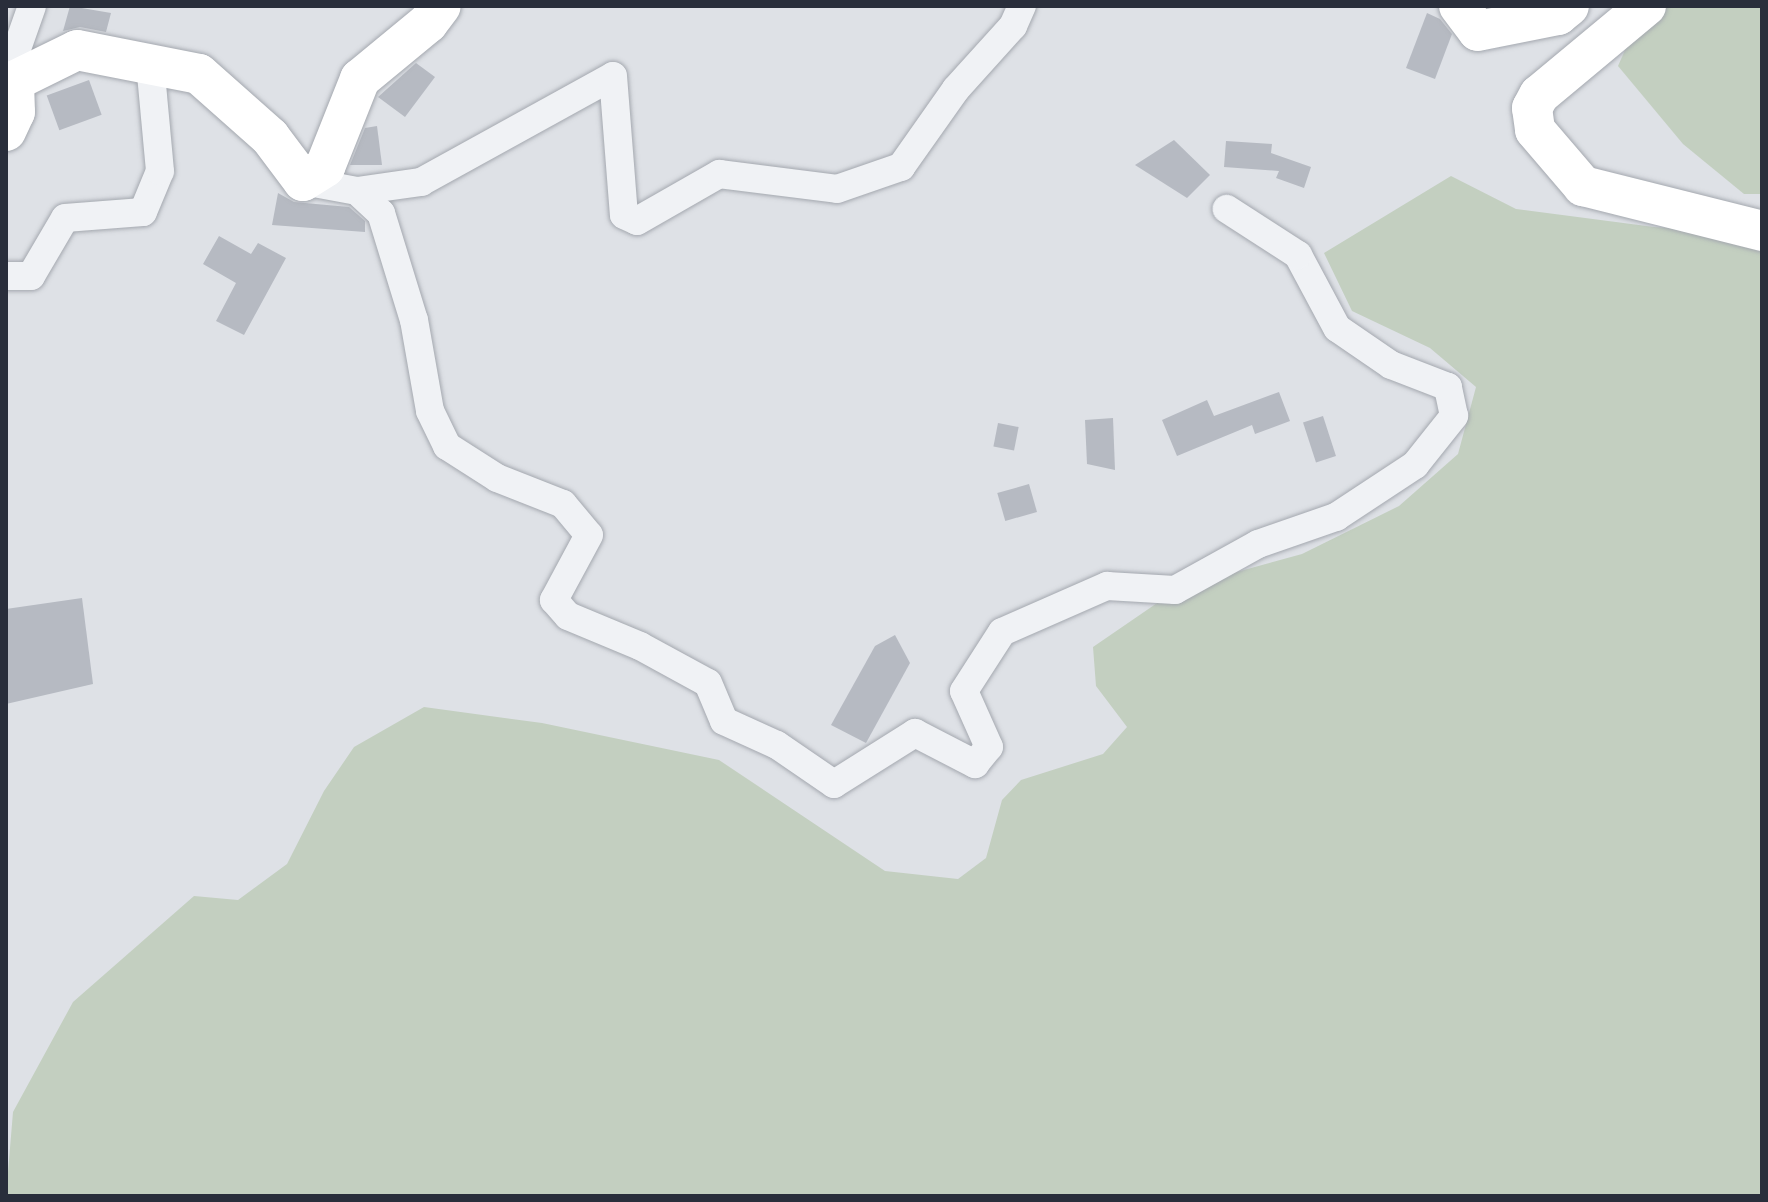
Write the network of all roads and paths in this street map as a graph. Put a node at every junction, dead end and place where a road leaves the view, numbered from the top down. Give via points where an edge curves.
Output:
1 (32, 6) edge
2 (441, 6) edge
3 (1022, 6) edge
4 (1459, 6) edge
5 (1569, 6) edge
6 (1646, 6) edge
7 (150, 64) junction
8 (14, 81) junction
9 (6, 131) edge
10 (303, 181) junction
11 (357, 191) junction
12 (1227, 209) dead end
13 (1762, 231) edge
14 (6, 276) edge

1 - 8 street via 13,60
2 - 10 street via 360,79 325,167
3 - 11 street via 1013,26 956,89 901,167 837,189 719,174 637,221 624,215 613,76 421,182
4 - 5 street via 1478,31 1558,15
6 - 13 street via 1539,95 1532,108 1535,130 1583,186
7 - 8 street via 77,50
7 - 10 street via 199,74 270,137
7 - 14 street via 160,171 143,212 65,218 31,276
8 - 9 street via 15,112
10 - 11 street
11 - 12 street via 381,213 414,320 430,411 447,446 497,478 563,504 589,535 554,600 568,616 640,646 708,683 724,721 777,745 834,784 915,733 975,764 989,747 964,691 1002,632 1107,586 1175,590 1258,544 1336,517 1415,465 1454,416 1448,387 1391,365 1337,328 1298,255

